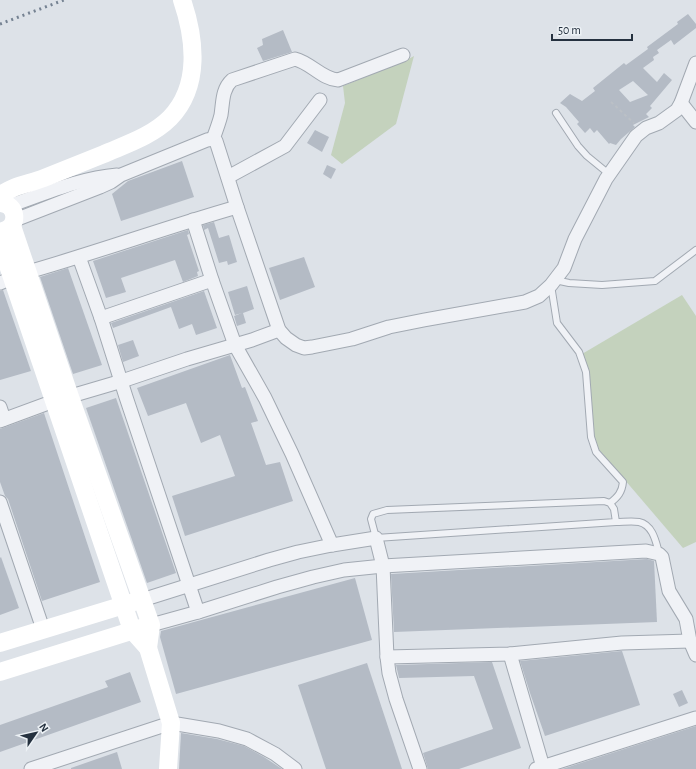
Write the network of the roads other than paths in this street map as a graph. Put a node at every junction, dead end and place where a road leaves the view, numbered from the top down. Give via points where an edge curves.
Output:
1 (184, 7) edge
2 (403, 55) dead end
3 (696, 63) edge
4 (320, 100) dead end
5 (682, 103) junction
6 (556, 113) dead end
7 (696, 122) edge
8 (213, 139) junction
9 (609, 175) junction
10 (228, 177) junction
11 (237, 207) junction
12 (6, 212) edge
13 (192, 220) junction
14 (0, 242) edge
15 (696, 250) edge
16 (79, 257) junction
17 (13, 277) edge
18 (212, 280) junction
19 (553, 282) junction
20 (101, 318) junction
21 (279, 330) junction
22 (235, 345) junction
23 (122, 381) junction
24 (62, 399) junction
25 (1, 415) edge
26 (0, 502) edge
27 (610, 503) junction
28 (616, 522) junction
29 (376, 538) junction
30 (332, 545) junction
31 (659, 554) junction
32 (383, 566) junction
33 (190, 585) junction
34 (142, 600) junction
35 (124, 606) junction
36 (198, 612) junction
37 (151, 625) junction
38 (43, 629) junction
39 (132, 630) junction
40 (693, 640) edge
41 (0, 643) edge
42 (148, 648) junction
43 (510, 654) junction
44 (696, 655) edge
45 (387, 657) junction
46 (0, 672) edge
47 (696, 718) edge
48 (171, 723) junction
49 (540, 768) edge
50 (31, 769) edge
51 (168, 769) edge
52 (296, 769) edge
53 (420, 769) edge

1 - 12 street via 194,57 185,98 171,117 134,141 37,181 14,187
2 - 8 street via 338,80 330,80 295,58 232,80 224,91 221,114
3 - 5 street
4 - 10 street via 285,146
5 - 7 street
5 - 9 street via 677,110 636,136
6 - 9 lane via 578,146
8 - 10 street via 216,141
8 - 12 street via 121,175 100,187
9 - 19 street via 575,239 564,268
10 - 11 street
11 - 13 street
11 - 21 street
12 - 17 street
13 - 16 street
13 - 18 street
14 - 17 street
15 - 19 lane via 655,281 602,286
16 - 17 street
16 - 20 street
17 - 24 street
18 - 20 street
18 - 22 street
19 - 21 street via 539,296 525,302 403,324 352,339 312,347 296,345
19 - 27 lane via 557,324 579,352 586,372 591,437 596,452 623,482 618,498
20 - 23 street
21 - 22 street
22 - 23 street
22 - 30 street via 292,454
23 - 24 street
23 - 33 street
24 - 25 street
24 - 34 street
24 - 35 street
26 - 38 street
27 - 28 lane via 614,509
27 - 29 lane via 604,501 388,510 373,514 371,519
28 - 29 lane
28 - 31 lane via 640,522 654,536
29 - 30 street
29 - 32 street
30 - 33 street via 269,560
31 - 32 street via 646,551
31 - 40 street via 662,557 669,591 686,619
32 - 36 street via 344,570 313,577
32 - 45 street
33 - 34 street
33 - 36 street
34 - 35 street
34 - 37 street
35 - 38 street
35 - 39 street
36 - 37 street
37 - 39 street
37 - 42 street
38 - 41 street
39 - 42 street
39 - 46 street
40 - 43 street via 622,643
40 - 44 street
42 - 48 street
43 - 45 street
43 - 49 street
45 - 53 street via 396,699
47 - 49 street
48 - 50 street
48 - 51 street
48 - 52 street via 219,731 247,739

